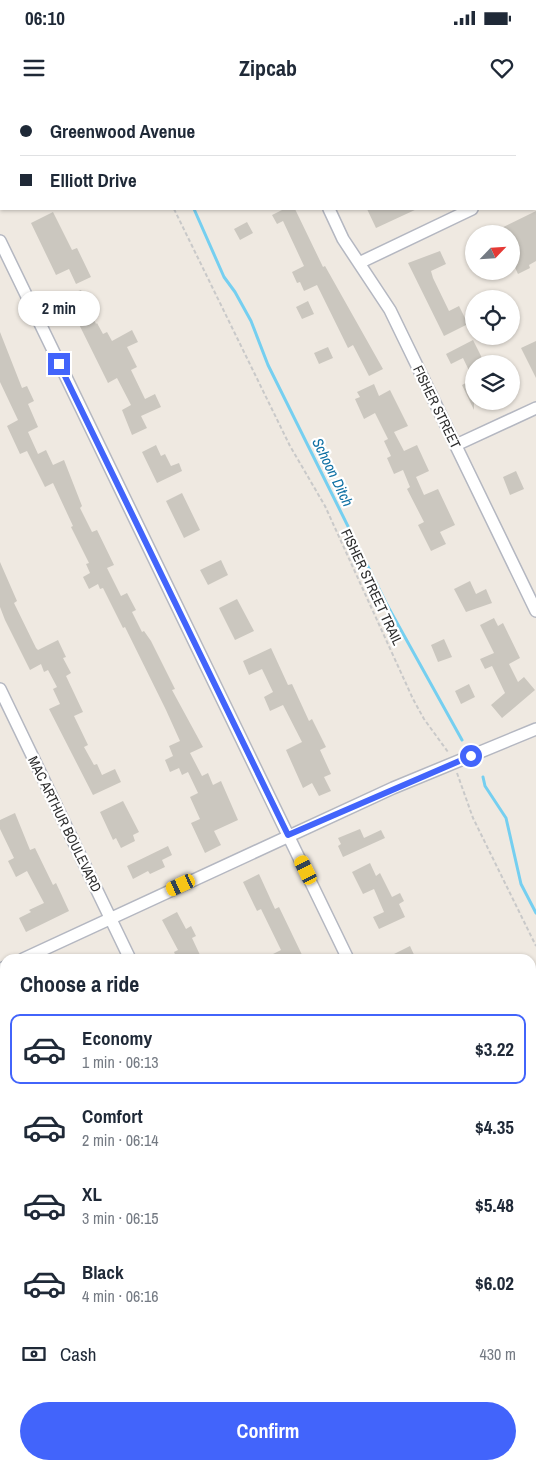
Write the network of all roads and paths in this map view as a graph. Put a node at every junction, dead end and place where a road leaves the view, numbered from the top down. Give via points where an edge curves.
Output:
1 (174, 210) edge
2 (329, 210) edge
3 (470, 210) edge
4 (0, 241) edge
5 (359, 263) junction
6 (536, 408) edge
7 (456, 444) junction
8 (536, 611) edge
9 (0, 689) edge
10 (536, 729) edge
11 (453, 762) junction
12 (288, 835) junction
13 (110, 918) junction
14 (536, 946) edge
15 (34, 954) edge
16 (128, 954) edge
17 (346, 954) edge

1 - 11 path, FISHER STREET TRAIL via 290,446 325,506 413,699
2 - 5 street, FISHER STREET
3 - 5 street
4 - 12 street
5 - 7 street, FISHER STREET via 390,310
6 - 7 street
7 - 8 street, FISHER STREET
9 - 13 street, MAC ARTHUR BOULEVARD
10 - 11 street
11 - 12 street
11 - 14 path, FISHER STREET TRAIL via 473,818
12 - 13 street
12 - 17 street
13 - 15 street
13 - 16 street, MAC ARTHUR BOULEVARD

